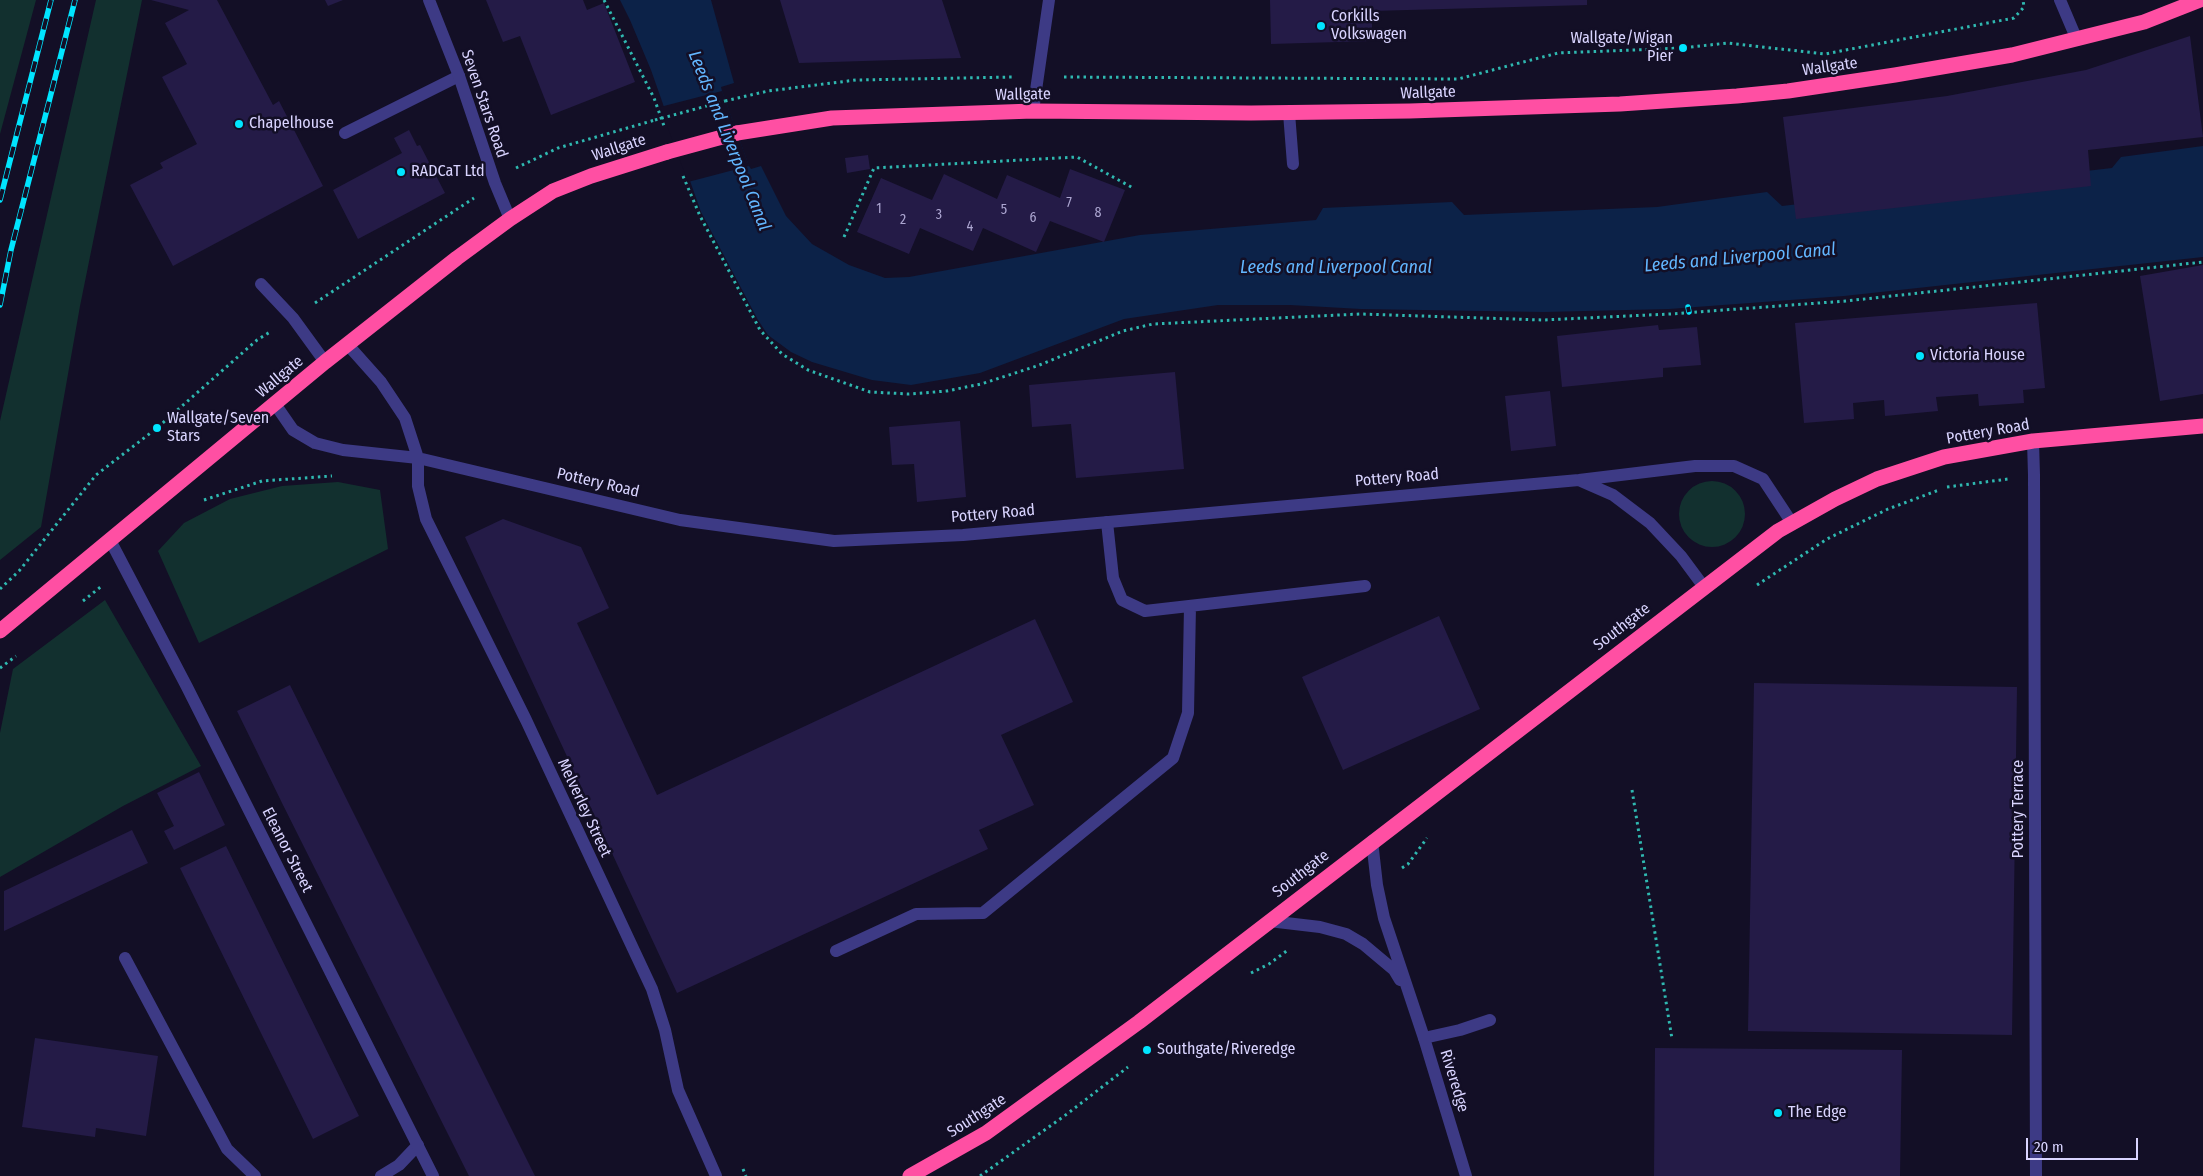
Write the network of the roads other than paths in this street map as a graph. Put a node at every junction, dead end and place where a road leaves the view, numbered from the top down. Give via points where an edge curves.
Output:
1 (429, 0) edge
2 (1049, 0) edge
3 (2060, 0) edge
4 (2200, 0) edge
5 (2077, 40) junction
6 (459, 76) junction
7 (1033, 111) junction
8 (1289, 113) junction
9 (344, 134) dead end
10 (1293, 164) dead end
11 (510, 219) junction
12 (261, 284) dead end
13 (348, 345) junction
14 (325, 362) junction
15 (275, 404) junction
16 (2203, 426) edge
17 (2033, 441) junction
18 (418, 458) junction
19 (1579, 480) junction
20 (1107, 522) junction
21 (1792, 522) junction
22 (110, 540) junction
23 (1365, 586) dead end
24 (1704, 587) junction
25 (1190, 606) junction
26 (0, 630) edge
27 (1372, 841) junction
28 (1269, 921) junction
29 (836, 951) dead end
30 (125, 958) dead end
31 (1410, 997) junction
32 (1490, 1020) dead end
33 (1424, 1038) junction
34 (418, 1146) junction
35 (255, 1176) edge
36 (381, 1176) edge
37 (433, 1176) edge
38 (716, 1176) edge
39 (910, 1176) edge
40 (1466, 1176) edge
41 (2036, 1176) edge

1 - 6 street, Seven Stars Road
2 - 7 street
3 - 5 street
4 - 5 highway, Wallgate via 2144,22
5 - 8 highway, Wallgate via 1895,75 1746,95 1569,106
6 - 9 street
6 - 11 street, Seven Stars Road
7 - 8 highway, Wallgate
7 - 11 highway, Wallgate, bridge via 832,118 737,133 591,176 554,192
8 - 10 street
11 - 13 highway, Wallgate
12 - 14 street via 293,318
13 - 14 highway, Wallgate
13 - 18 street via 381,382 405,418
14 - 15 highway, Wallgate
15 - 18 street, Pottery Road via 293,430 315,443 343,450
15 - 22 highway, Wallgate
16 - 17 highway, Pottery Road
17 - 21 highway, Pottery Road via 1944,457 1901,471
17 - 41 street, Pottery Terrace
18 - 20 street, Pottery Road via 680,520 834,541 963,535
18 - 38 street, Melverley Street via 418,486 426,519 526,720 652,989 678,1090
19 - 20 street, Pottery Road
19 - 21 street, Pottery Road via 1695,466 1734,466 1763,479
19 - 24 street, Pottery Road via 1613,495 1650,523
20 - 25 street via 1113,578 1122,600 1145,611
21 - 24 highway, Pottery Road
22 - 26 highway, Wallgate
22 - 34 street, Eleanor Street
23 - 25 street
24 - 27 highway, Southgate
25 - 29 street via 1188,713 1173,758 983,913 916,914
27 - 28 highway, Southgate
27 - 31 street, Riveredge via 1384,918
28 - 31 street, Riveredge via 1320,927 1346,934 1394,970
28 - 39 highway, Southgate via 1048,1090 986,1133
30 - 35 street via 226,1149
31 - 33 street, Riveredge
32 - 33 street
33 - 40 street, Riveredge
34 - 36 street
34 - 37 street, Eleanor Street

